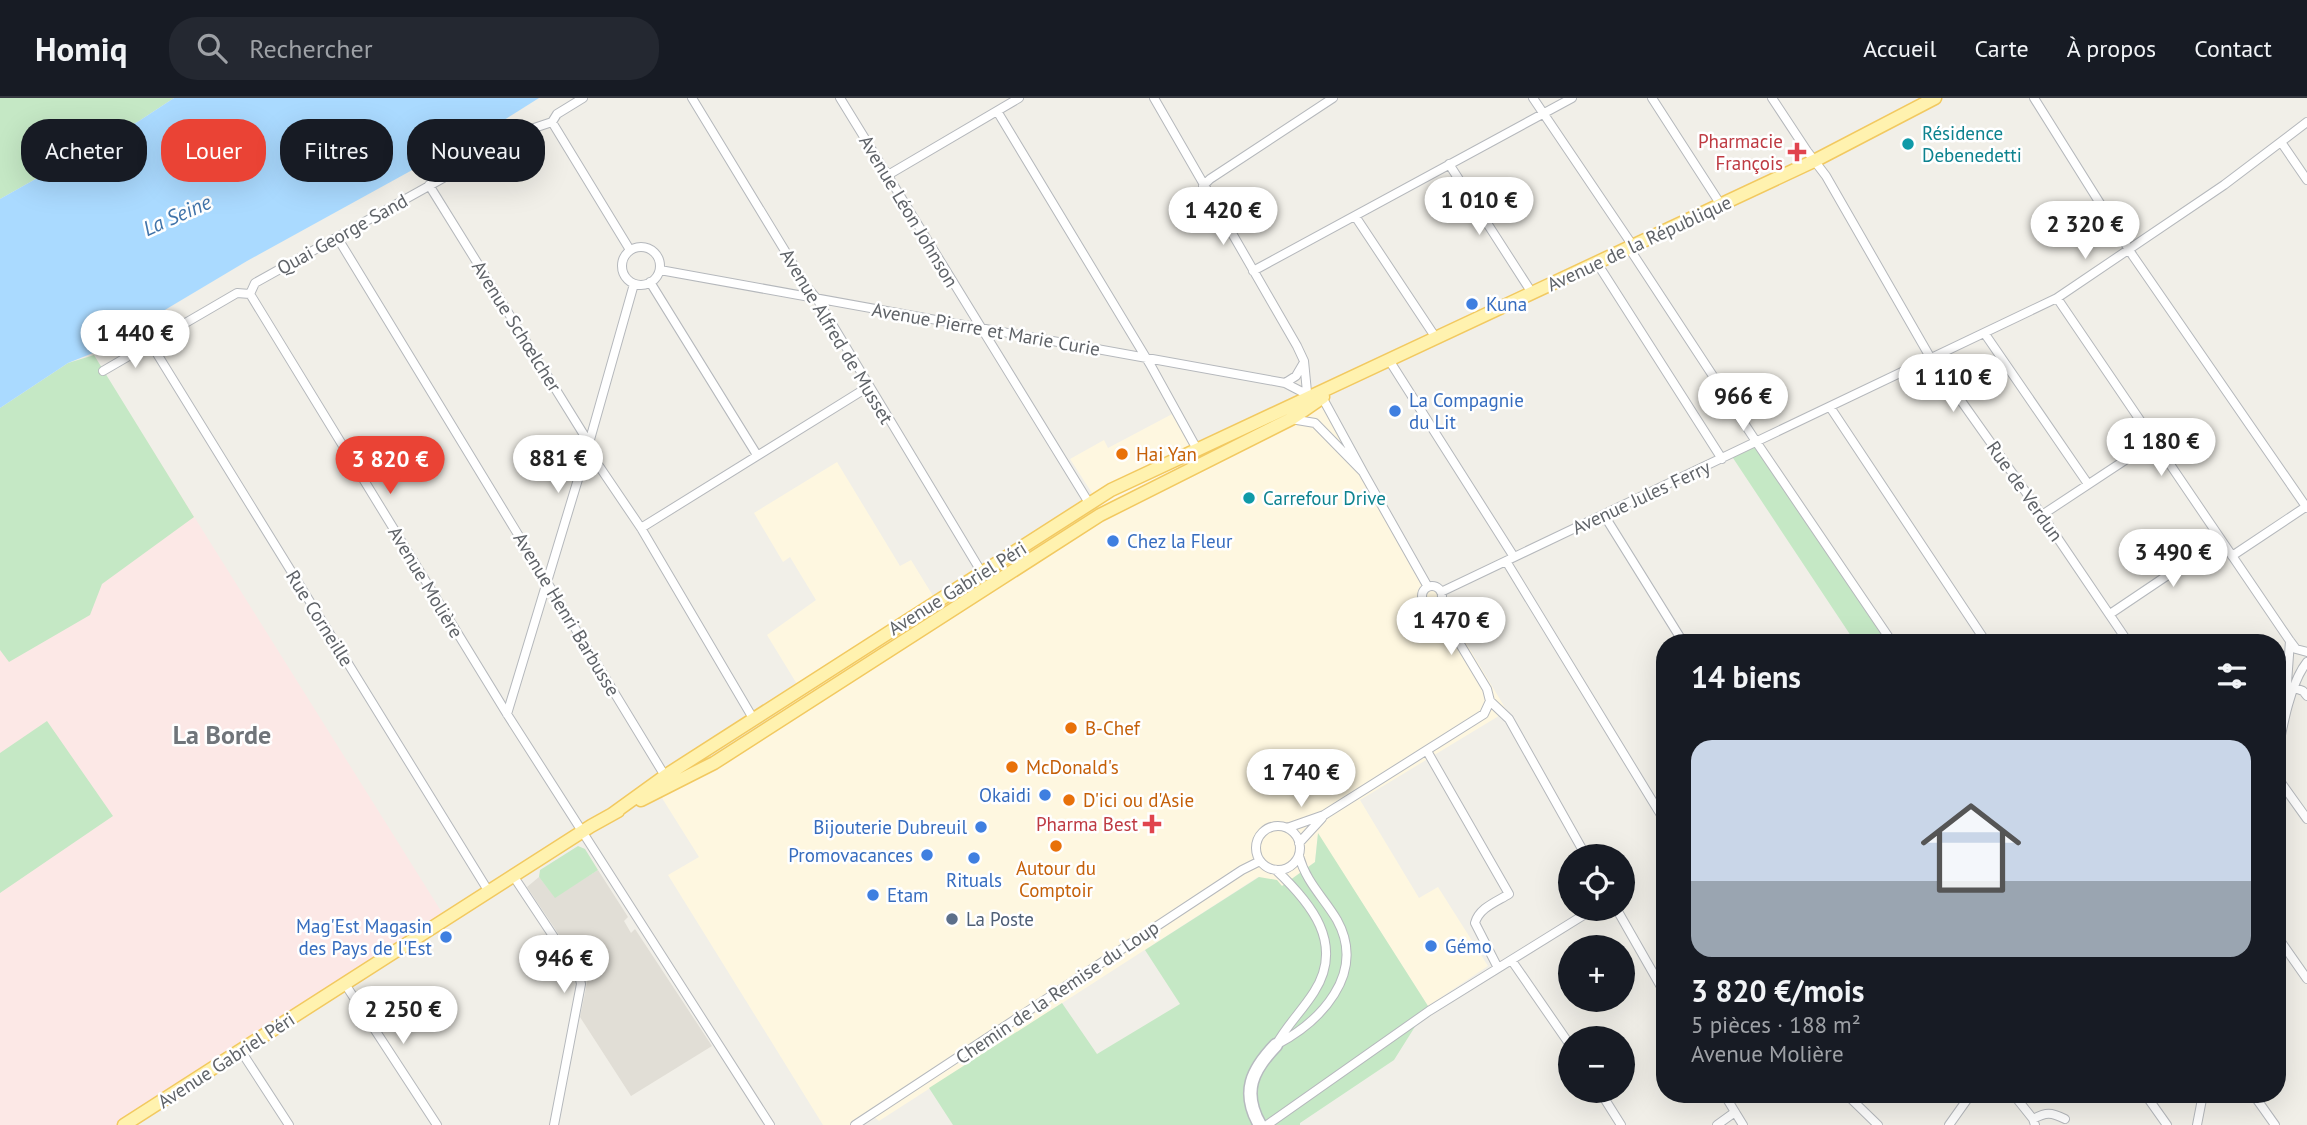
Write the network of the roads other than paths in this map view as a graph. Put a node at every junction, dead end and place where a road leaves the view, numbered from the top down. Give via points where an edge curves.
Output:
1 (583, 98) edge
2 (692, 98) edge
3 (840, 98) edge
4 (1019, 98) edge
5 (1154, 98) edge
6 (1333, 98) edge
7 (1533, 98) edge
8 (1572, 98) edge
9 (1653, 98) edge
10 (1772, 98) edge
11 (2034, 98) edge
12 (1930, 99) edge
13 (997, 111) junction
14 (1543, 113) junction
15 (552, 122) junction
16 (2307, 122) edge
17 (2281, 142) junction
18 (1815, 160) junction
19 (1449, 164) junction
20 (888, 175) junction
21 (2307, 180) edge
22 (429, 185) junction
23 (1203, 186) junction
24 (1721, 205) junction
25 (1355, 216) junction
26 (337, 237) junction
27 (1631, 247) junction
28 (2129, 248) junction
29 (630, 250) junction
30 (1597, 263) junction
31 (660, 270) junction
32 (1253, 271) junction
33 (650, 282) junction
34 (634, 284) junction
35 (1532, 293) junction
36 (250, 294) junction
37 (2057, 298) junction
38 (817, 299) junction
39 (982, 328) junction
40 (1985, 334) junction
41 (1436, 338) junction
42 (151, 344) junction
43 (1145, 357) junction
44 (1930, 357) junction
45 (1389, 360) junction
46 (1304, 361) junction
47 (103, 371) dead end
48 (1285, 383) junction
49 (868, 387) junction
50 (1315, 394) junction
51 (1830, 407) junction
52 (1291, 419) junction
53 (2154, 441) junction
54 (589, 443) junction
55 (1757, 443) junction
56 (1198, 451) junction
57 (757, 455) junction
58 (1722, 459) junction
59 (1363, 472) junction
60 (2088, 484) junction
61 (1089, 503) junction
62 (2307, 507) edge
63 (1604, 515) junction
64 (2042, 515) junction
65 (640, 528) junction
66 (2220, 541) junction
67 (2232, 556) junction
68 (1510, 559) junction
69 (982, 573) junction
70 (547, 580) junction
71 (1428, 587) junction
72 (1441, 592) junction
73 (1436, 604) junction
74 (2110, 614) junction
75 (1678, 634) edge
76 (1887, 634) edge
77 (1981, 634) edge
78 (2123, 634) edge
79 (2285, 634) edge
80 (2286, 635) edge
81 (2290, 641) junction
82 (2307, 652) edge
83 (2286, 656) edge
84 (2307, 662) edge
85 (2295, 688) junction
86 (2307, 696) edge
87 (1490, 701) junction
88 (2286, 712) edge
89 (507, 714) junction
90 (754, 720) junction
91 (1427, 751) junction
92 (665, 776) junction
93 (2286, 790) edge
94 (1656, 806) edge
95 (611, 815) junction
96 (1324, 815) junction
97 (2307, 819) edge
98 (1287, 828) junction
99 (582, 832) junction
100 (1299, 843) junction
101 (1579, 844) edge
102 (1299, 856) junction
103 (1260, 861) junction
104 (1276, 870) junction
105 (514, 877) junction
106 (489, 892) junction
107 (1575, 921) edge
108 (1623, 921) edge
109 (2286, 949) edge
110 (1512, 961) junction
111 (1498, 968) junction
112 (1656, 978) edge
113 (2307, 979) edge
114 (345, 984) junction
115 (1558, 1028) edge
116 (1276, 1045) junction
117 (241, 1051) junction
118 (1607, 1103) edge
119 (1730, 1103) edge
120 (1855, 1103) edge
121 (1965, 1103) edge
122 (2020, 1103) edge
123 (2151, 1103) edge
124 (2201, 1103) edge
125 (2259, 1103) edge
126 (1735, 1112) junction
127 (2065, 1119) dead end
128 (2034, 1122) edge
129 (124, 1125) edge
130 (289, 1125) edge
131 (437, 1125) edge
132 (554, 1125) edge
133 (770, 1125) edge
134 (855, 1125) edge
135 (1260, 1125) edge
136 (1267, 1125) edge
137 (1621, 1125) edge
138 (1717, 1125) edge
139 (1743, 1125) edge
140 (1878, 1125) edge
141 (1949, 1125) edge
142 (2167, 1125) edge
143 (2197, 1125) edge
144 (2275, 1125) edge

1 - 15 street, Quai George Sand
2 - 38 street, Avenue Alfred de Musset
3 - 20 street, Avenue Léon Johnson
4 - 13 street
5 - 23 street
6 - 23 street
7 - 14 street
8 - 14 street
9 - 24 street
10 - 18 street, Rue de Verdun
11 - 28 street
12 - 18 main road, Avenue de la République
13 - 20 street
13 - 43 street
14 - 19 street
14 - 27 street
15 - 22 street, Quai George Sand
15 - 29 street
16 - 17 street, Avenue Jules Ferry
17 - 21 street
17 - 28 street, Avenue Jules Ferry
18 - 24 main road, Avenue de la République
18 - 44 street, Rue de Verdun
19 - 25 street
19 - 35 street
20 - 39 street, Avenue Léon Johnson
22 - 26 street, Quai George Sand
22 - 54 street, Avenue Schœlcher
23 - 32 street
24 - 27 main road, Avenue de la République
25 - 32 street
25 - 41 street
26 - 36 street, Quai George Sand via 255,283
26 - 70 street, Avenue Henri Barbusse
27 - 30 main road, Avenue de la République
27 - 55 street
28 - 37 street, Avenue Jules Ferry
28 - 62 street
29 - 31 street via 653,250
29 - 34 street via 622,266
30 - 35 main road, Avenue de la République
30 - 58 street
31 - 33 street
31 - 38 street, Avenue Pierre et Marie Curie
32 - 46 street
33 - 34 street
33 - 57 street
34 - 54 street
35 - 41 main road, Avenue de la République
36 - 42 street, Quai George Sand via 237,293
36 - 89 street, Avenue Molière
37 - 40 street, Avenue Jules Ferry
37 - 53 street
38 - 39 street, Avenue Pierre et Marie Curie
38 - 49 street, Avenue Alfred de Musset
39 - 43 street, Avenue Pierre et Marie Curie
39 - 61 street, Avenue Léon Johnson
40 - 44 street, Avenue Jules Ferry
40 - 60 street
41 - 45 main road, Avenue de la République
42 - 47 street, Quai George Sand
42 - 106 street, Rue Corneille
43 - 48 street, Avenue Pierre et Marie Curie
43 - 56 street
44 - 51 street, Avenue Jules Ferry
44 - 64 street, Rue de Verdun
45 - 50 main road, Avenue de la République
45 - 68 street
46 - 48 street via 1296,376
46 - 50 street
48 - 50 street, Avenue Pierre et Marie Curie
49 - 57 street
49 - 69 street, Avenue Alfred de Musset
50 - 52 main road, Avenue Gabriel Péri
50 - 56 main road, Avenue Gabriel Péri
50 - 59 street
51 - 55 street, Avenue Jules Ferry
51 - 77 street
52 - 59 street via 1315,423
52 - 95 main road, Avenue Gabriel Péri via 1100,514 714,763
53 - 60 street
53 - 66 street
54 - 65 street, Avenue Schœlcher
54 - 70 street
55 - 58 street, Avenue Jules Ferry
55 - 76 street
56 - 61 main road, Avenue Gabriel Péri
57 - 65 street
58 - 63 street, Avenue Jules Ferry
59 - 71 street
60 - 64 street
61 - 69 main road, Avenue Gabriel Péri
62 - 67 street
63 - 68 street, Avenue Jules Ferry
63 - 75 street
64 - 74 street, Rue de Verdun
65 - 90 street, Avenue Schœlcher
66 - 67 street
66 - 74 street
67 - 79 street
68 - 72 street, Avenue Jules Ferry
68 - 94 street
69 - 90 main road, Avenue Gabriel Péri
70 - 89 street
70 - 92 street, Avenue Henri Barbusse
71 - 72 street
71 - 73 street via 1423,600
72 - 73 street
73 - 87 street
74 - 78 street, Rue de Verdun
80 - 81 street
81 - 82 street via 2295,649
81 - 83 street
84 - 85 street
85 - 86 street
85 - 88 street
87 - 91 street via 1484,714
87 - 101 street via 1509,719
89 - 99 street, Avenue Molière
90 - 92 main road, Avenue Gabriel Péri
91 - 96 street
91 - 111 street via 1510,894 1479,913 1475,923
92 - 95 main road, Avenue Gabriel Péri
93 - 97 street
95 - 99 main road, Avenue Gabriel Péri
96 - 98 street
96 - 100 street
98 - 100 street
98 - 103 street via 1271,827 1261,834 1256,850
99 - 105 main road, Avenue Gabriel Péri
99 - 133 street, Avenue Molière
100 - 102 street
102 - 104 street via 1290,867
102 - 116 street via 1303,872 1341,929 1345,967 1339,988 1323,1011 1296,1035
103 - 104 street
103 - 134 street, Chemin de la Remise du Loup
104 - 116 street via 1320,925 1327,951 1319,984
105 - 106 main road, Avenue Gabriel Péri
105 - 132 street via 581,984
106 - 114 main road, Avenue Gabriel Péri
107 - 110 street
108 - 112 street
109 - 113 street
110 - 111 street
110 - 115 street
111 - 136 street
114 - 117 main road, Avenue Gabriel Péri
114 - 131 street
116 - 135 street via 1261,1060 1252,1079 1251,1099
117 - 129 main road, Avenue Gabriel Péri
117 - 130 street
118 - 137 street
119 - 126 street
120 - 140 street
121 - 141 street
122 - 128 street
123 - 142 street
124 - 143 street
125 - 144 street
126 - 138 street
126 - 139 street
127 - 128 street via 2044,1113

